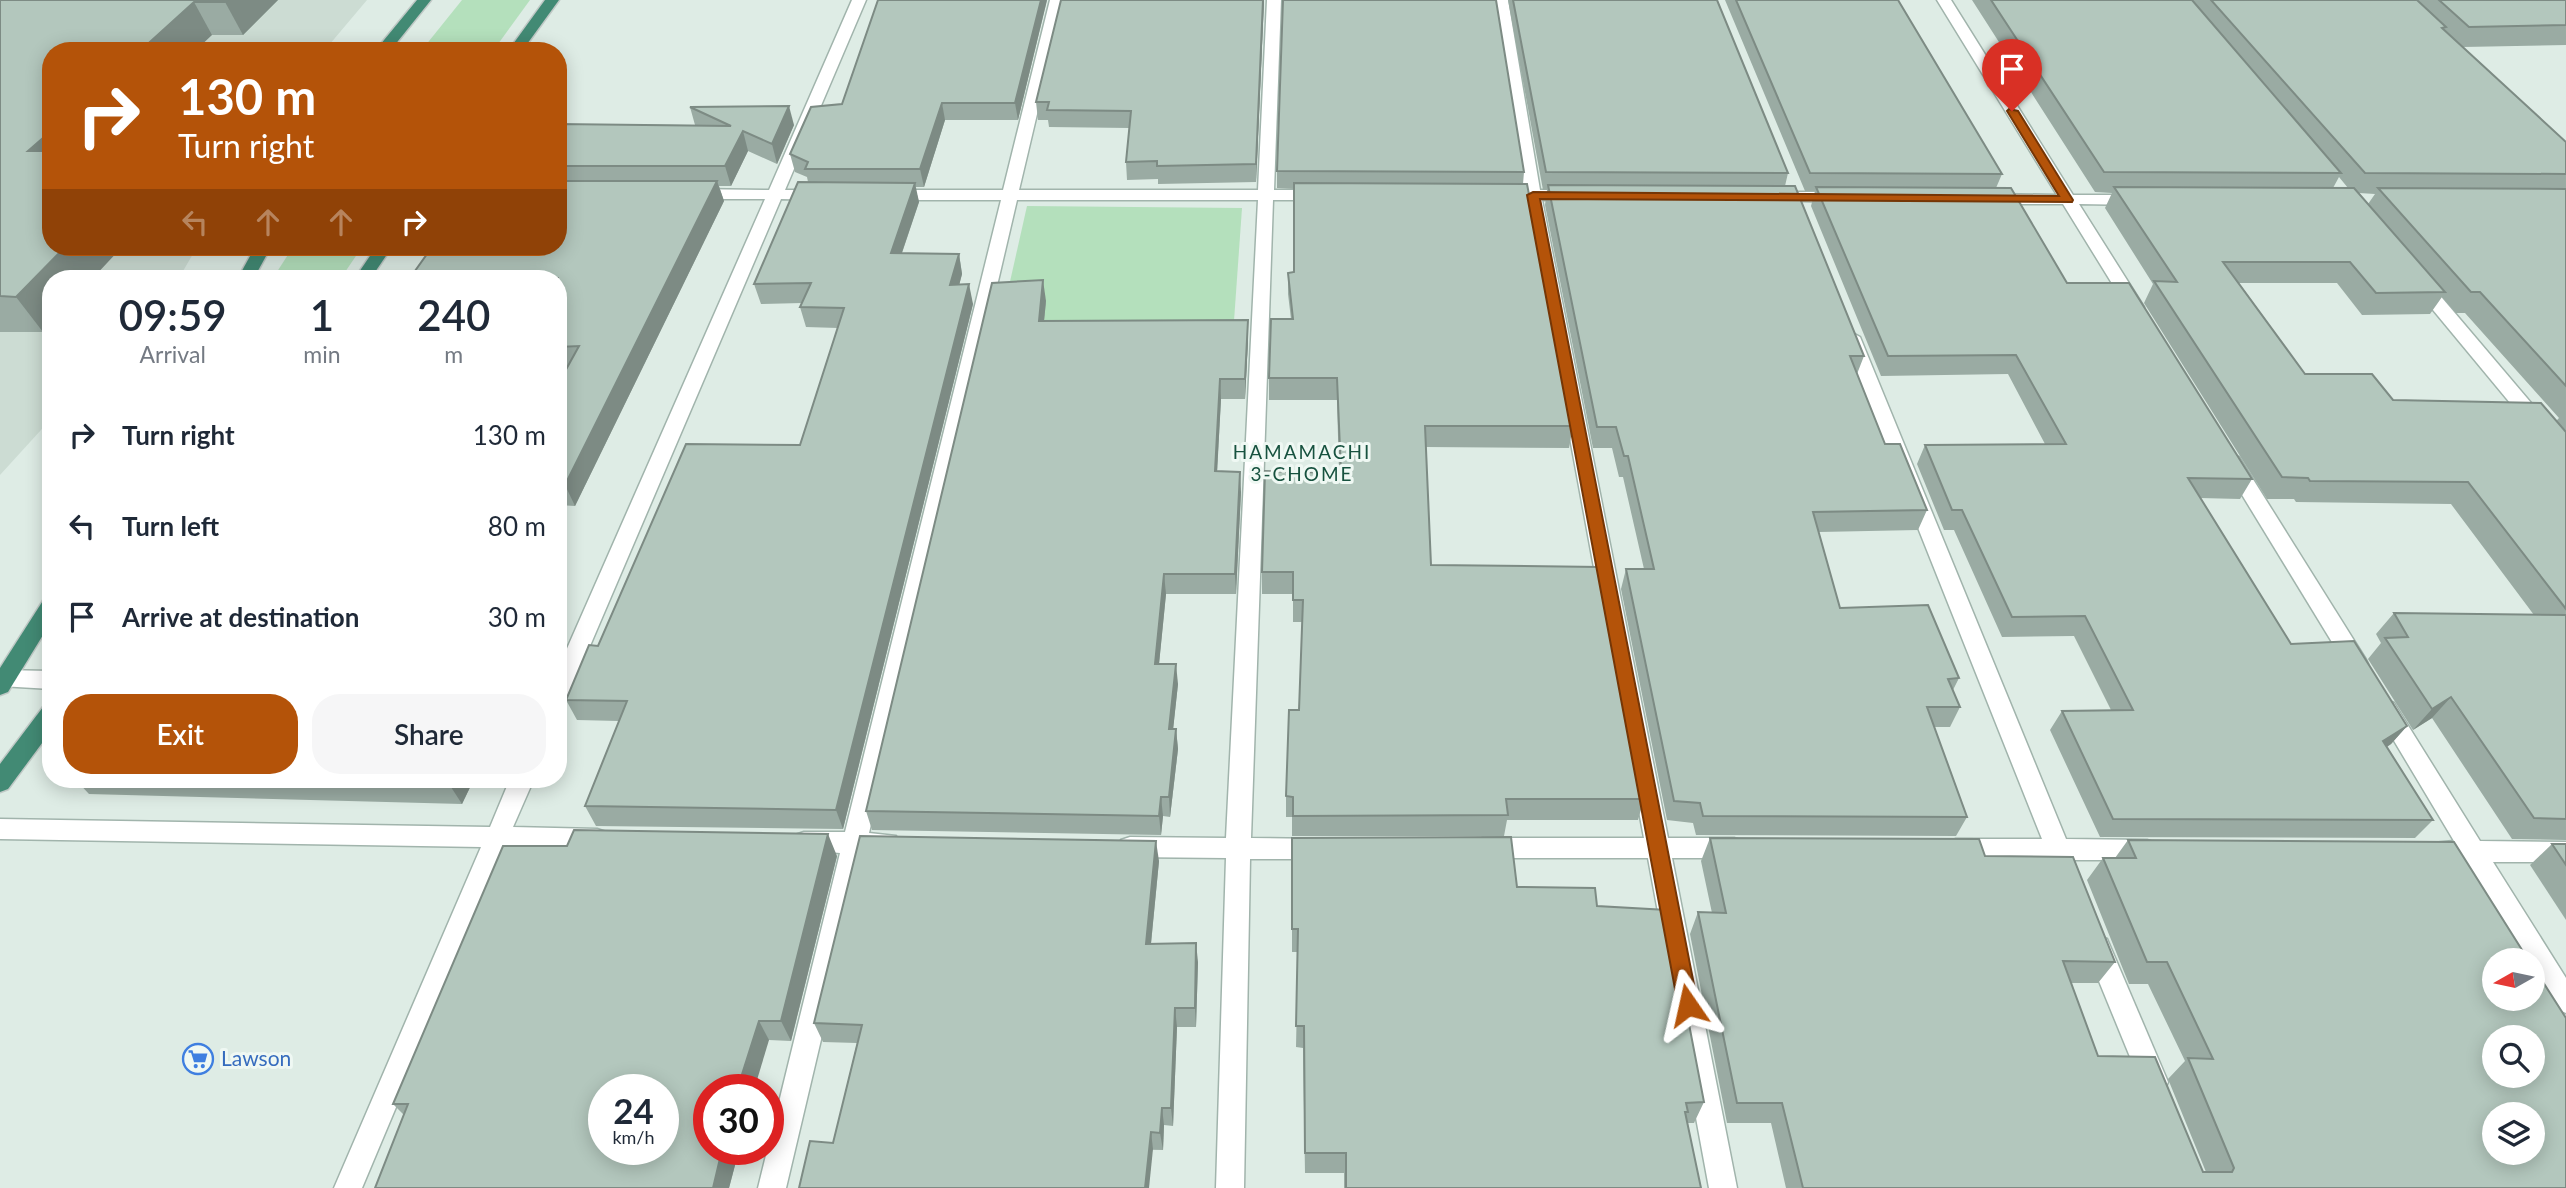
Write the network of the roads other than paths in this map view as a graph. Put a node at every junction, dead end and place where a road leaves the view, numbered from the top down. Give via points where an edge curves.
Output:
1 (424, 0) edge
2 (552, 0) edge
3 (859, 0) edge
4 (1057, 0) edge
5 (1274, 0) edge
6 (1501, 0) edge
7 (1944, 0) edge
8 (389, 42) edge
9 (522, 42) edge
10 (1792, 191) junction
11 (680, 194) edge
12 (775, 194) junction
13 (844, 195) edge
14 (871, 195) edge
15 (1263, 195) junction
16 (1344, 195) edge
17 (1479, 195) edge
18 (1533, 195) junction
19 (1588, 195) edge
20 (1008, 196) junction
21 (1753, 197) edge
22 (1862, 198) edge
23 (1972, 199) edge
24 (2067, 200) junction
25 (2148, 200) edge
26 (1804, 223) edge
27 (2404, 264) edge
28 (1841, 312) edge
29 (2149, 330) edge
30 (2223, 449) edge
31 (2566, 457) edge
32 (42, 618) edge
33 (567, 674) edge
34 (42, 680) edge
35 (2, 681) edge
36 (42, 725) edge
37 (0, 782) edge
38 (518, 788) edge
39 (0, 829) edge
40 (496, 838) junction
41 (621, 839) edge
42 (787, 842) edge
43 (856, 843) junction
44 (911, 844) edge
45 (1102, 847) edge
46 (1462, 848) edge
47 (1657, 848) junction
48 (1754, 848) edge
49 (1238, 849) junction
50 (1350, 849) edge
51 (1934, 849) edge
52 (2058, 849) junction
53 (2169, 850) edge
54 (2406, 851) edge
55 (2475, 852) junction
56 (2566, 852) edge
57 (2074, 888) edge
58 (2090, 927) edge
59 (2566, 1001) edge
60 (2163, 1105) edge
61 (348, 1188) edge
62 (772, 1188) edge
63 (1230, 1188) edge
64 (1723, 1188) edge

1 - 8 highway
2 - 9 highway
3 - 12 street
4 - 20 street
5 - 15 street
6 - 18 street
7 - 24 street
10 - 21 street
10 - 22 street
10 - 26 street
11 - 12 street
12 - 13 street
12 - 33 street
14 - 20 street
15 - 16 street
15 - 20 street
15 - 49 street
17 - 18 street
18 - 19 street
18 - 47 street
20 - 43 street
23 - 24 street
24 - 25 street
24 - 29 street
27 - 31 street
28 - 52 street
30 - 55 street
32 - 35 highway
34 - 35 street
36 - 37 highway
38 - 40 street
39 - 40 street
40 - 41 street
40 - 61 street
42 - 43 street
43 - 44 street
43 - 62 street
45 - 49 street
46 - 47 street
47 - 48 street
47 - 64 street
49 - 50 street
49 - 63 street
51 - 52 street
52 - 53 street
52 - 57 street
54 - 55 street
55 - 56 street
55 - 59 street
58 - 60 street

